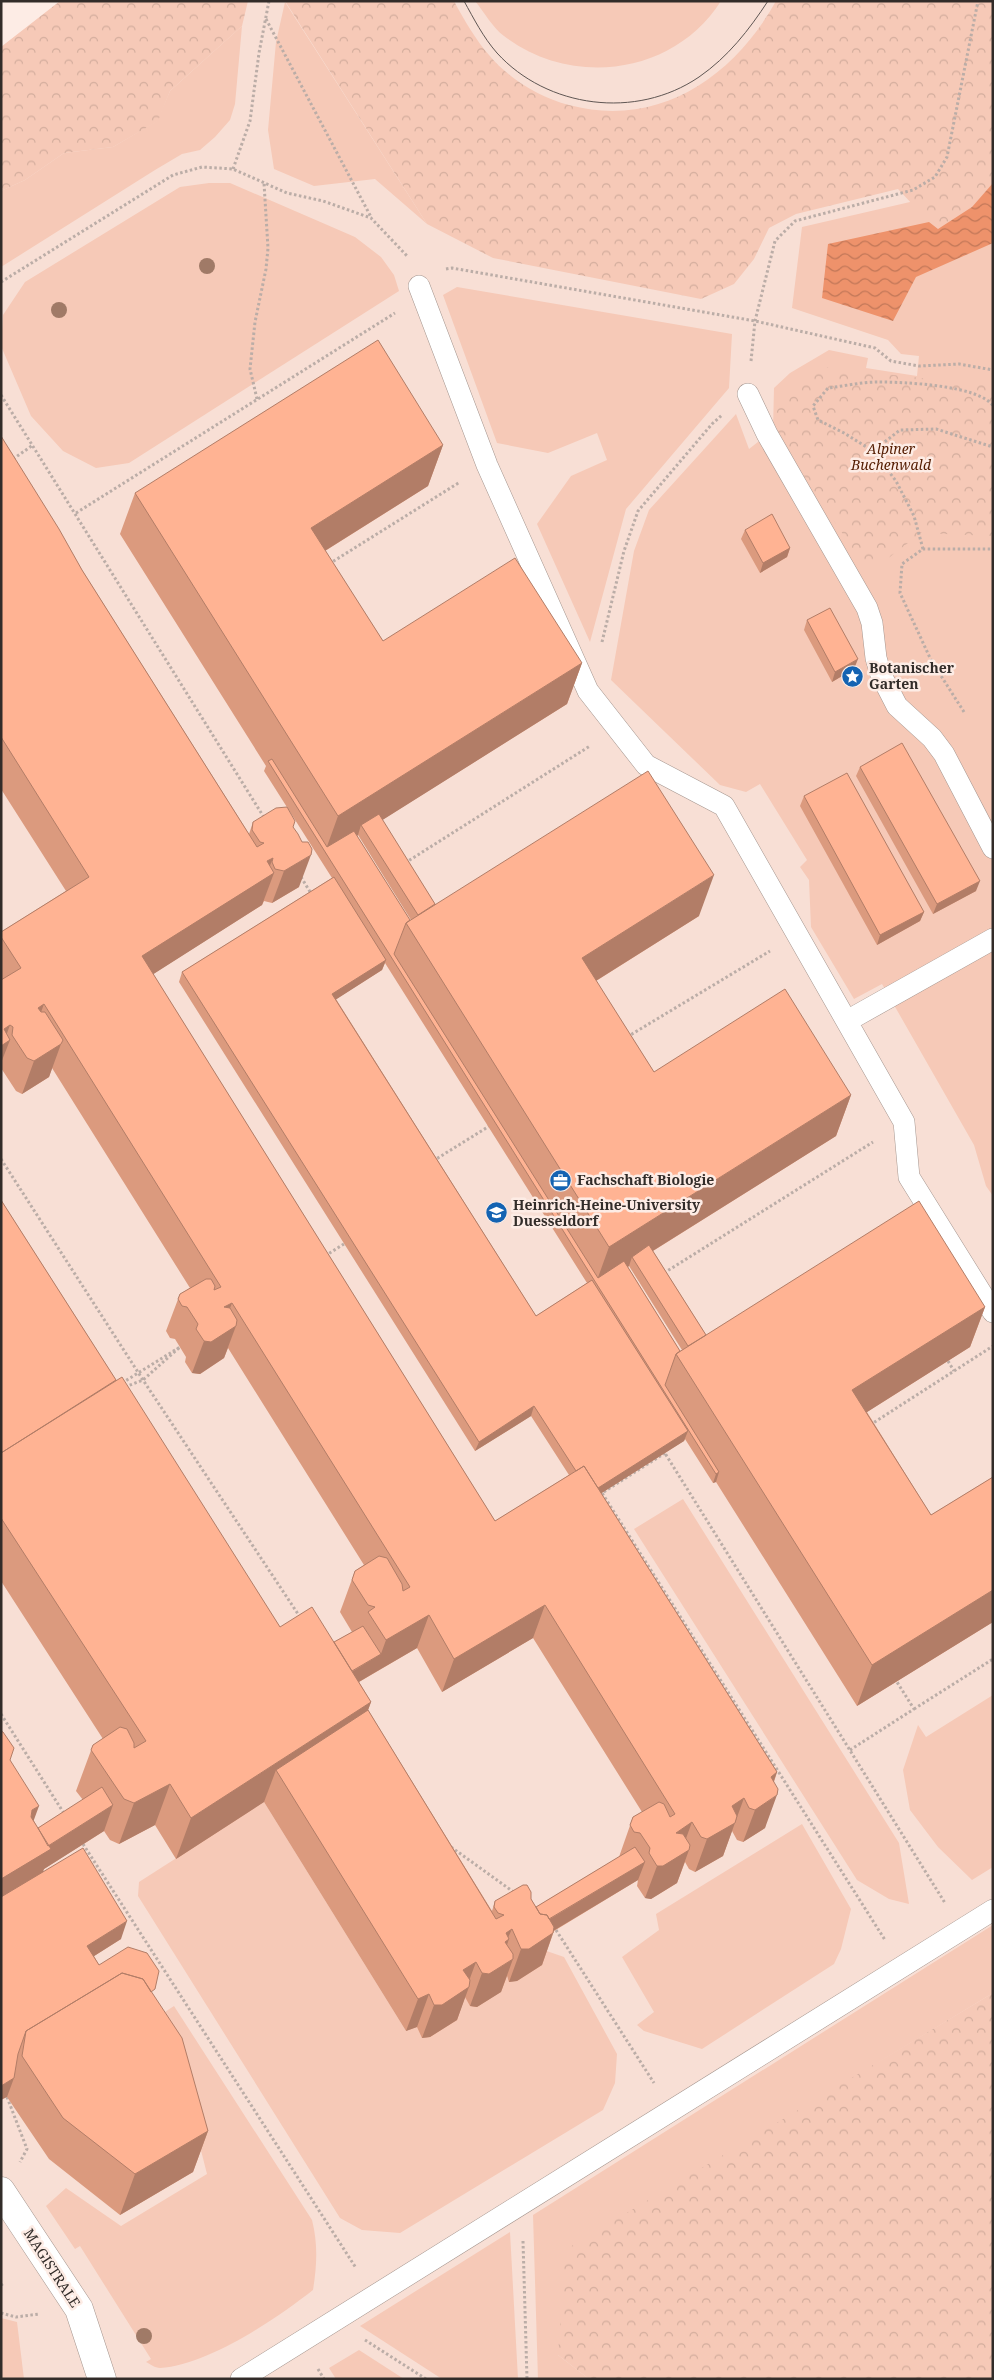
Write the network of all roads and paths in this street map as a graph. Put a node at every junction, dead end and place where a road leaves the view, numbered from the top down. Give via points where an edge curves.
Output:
1 (269, 1) edge
2 (978, 1) edge
3 (266, 19) junction
4 (233, 169) junction
5 (264, 183) junction
6 (371, 218) junction
7 (412, 261) dead end
8 (443, 269) dead end
9 (1, 282) edge
10 (420, 291) joint
11 (756, 322) junction
12 (993, 370) edge
13 (1, 394) edge
14 (748, 394) junction
15 (257, 399) junction
16 (993, 406) edge
17 (33, 445) junction
18 (993, 447) edge
19 (873, 451) junction
20 (9, 461) edge
21 (487, 465) junction
22 (76, 513) junction
23 (923, 549) junction
24 (993, 549) edge
25 (328, 564) edge
26 (588, 691) junction
27 (964, 712) dead end
28 (617, 729) junction
29 (267, 822) edge
30 (993, 848) edge
31 (402, 865) edge
32 (298, 872) edge
33 (314, 897) edge
34 (797, 934) junction
35 (993, 939) edge
36 (847, 1022) junction
37 (626, 1038) edge
38 (904, 1122) junction
39 (492, 1124) edge
40 (1, 1159) edge
41 (430, 1164) edge
42 (353, 1238) edge
43 (321, 1259) edge
44 (664, 1273) edge
45 (993, 1312) edge
46 (993, 1346) edge
47 (948, 1361) edge
48 (954, 1372) junction
49 (144, 1380) junction
50 (121, 1383) edge
51 (120, 1390) edge
52 (861, 1431) edge
53 (661, 1446) edge
54 (665, 1453) junction
55 (603, 1504) edge
56 (612, 1510) junction
57 (604, 1515) edge
58 (621, 1531) edge
59 (302, 1619) edge
60 (993, 1659) edge
61 (898, 1682) edge
62 (914, 1709) junction
63 (1, 1714) edge
64 (850, 1750) junction
65 (67, 1819) edge
66 (83, 1844) edge
67 (450, 1846) edge
68 (522, 1898) edge
69 (993, 1910) edge
70 (962, 1929) junction
71 (556, 1930) edge
72 (886, 1942) dead end
73 (7, 2097) edge
74 (671, 2111) junction
75 (2, 2192) edge
76 (522, 2205) junction
77 (1, 2284) edge
78 (4, 2288) dead end
79 (375, 2297) junction
80 (336, 2320) junction
81 (102, 2379) edge
82 (241, 2379) edge
83 (426, 2379) edge
84 (527, 2379) edge

1 - 3 path
2 - 11 path via 952,140 942,168 928,182 913,190 794,221 775,241
3 - 4 path via 258,53 250,121
3 - 6 path
4 - 5 path
4 - 9 path via 202,167 173,175
5 - 6 path
5 - 15 path via 268,248 250,369
6 - 7 path
8 - 11 path
10 - 15 path
10 - 21 lane
11 - 12 path via 875,348 891,361 919,366 959,364
11 - 14 path
13 - 17 path
14 - 26 path via 712,424 638,511 624,551
14 - 30 lane via 767,434 867,608 881,675 897,706 932,738 944,754
15 - 22 path
16 - 19 path via 988,399 957,388 878,382 828,388 813,406 818,420
17 - 20 path
17 - 22 path
18 - 19 path via 936,429 900,430
19 - 23 path via 896,481 914,516
21 - 25 path
21 - 26 lane
22 - 29 path
23 - 24 path
23 - 27 path via 902,564 900,593 931,660
26 - 28 lane
28 - 31 path
28 - 34 lane via 646,765 724,806
32 - 33 path
34 - 36 lane
34 - 37 path
35 - 36 lane
36 - 38 lane
38 - 44 path
38 - 45 lane via 909,1176
39 - 41 path
40 - 49 path
42 - 43 path
46 - 48 path
47 - 48 path
48 - 52 path
49 - 50 path, bridge via 180,1347
49 - 51 path
49 - 59 path
53 - 54 path
54 - 56 path via 602,1493
54 - 64 path
55 - 58 path
56 - 57 path
56 - 72 path
60 - 62 path
61 - 62 path
62 - 64 path
63 - 65 path
64 - 70 path
66 - 79 path
67 - 68 path
69 - 70 lane
70 - 74 lane
71 - 74 path
73 - 75 path via 27,2149
74 - 76 lane
75 - 81 street, MAGISTRALE via 79,2309
76 - 79 lane
76 - 84 path
77 - 78 path
79 - 80 lane
80 - 82 lane
80 - 83 path

